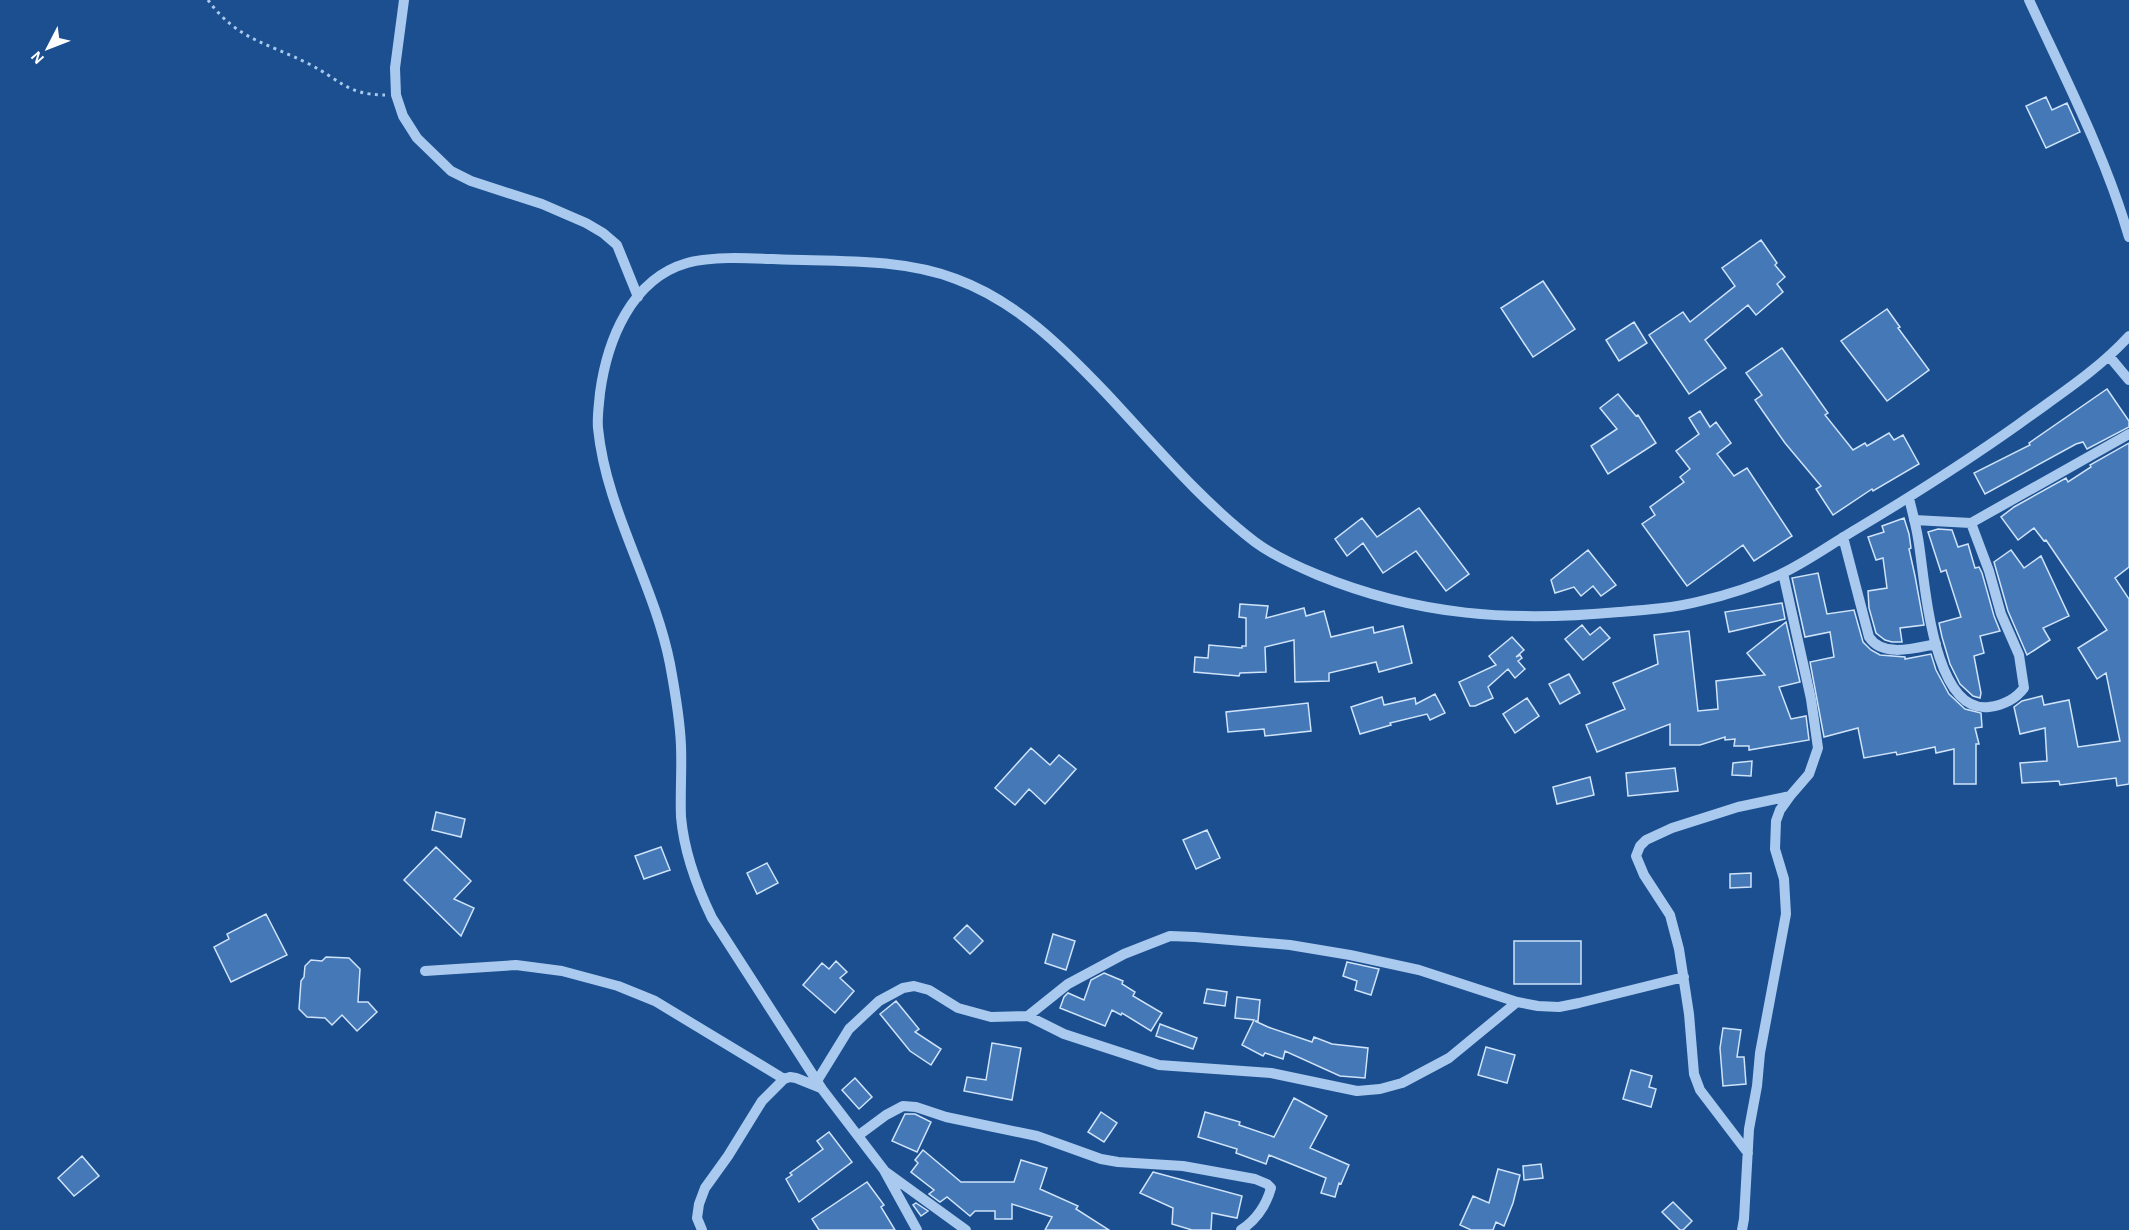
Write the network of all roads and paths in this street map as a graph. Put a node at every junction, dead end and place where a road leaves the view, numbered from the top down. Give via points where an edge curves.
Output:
1 (208, 0) edge
2 (404, 0) edge
3 (2029, 0) edge
4 (396, 95) junction
5 (2129, 237) edge
6 (638, 297) junction
7 (2129, 336) edge
8 (2109, 356) junction
9 (2129, 380) edge
10 (2129, 434) edge
11 (1909, 498) junction
12 (1914, 520) junction
13 (1971, 523) junction
14 (1843, 537) junction
15 (1783, 573) junction
16 (1936, 644) junction
17 (1790, 796) junction
18 (425, 971) dead end
19 (1684, 977) junction
20 (1517, 1002) junction
21 (1028, 1016) junction
22 (784, 1079) junction
23 (819, 1085) junction
24 (859, 1135) junction
25 (1748, 1153) junction
26 (884, 1170) junction
27 (702, 1230) edge
28 (917, 1230) edge
29 (966, 1230) edge
30 (1241, 1230) edge
31 (1742, 1230) edge

1 - 4 path via 243,35 308,63 350,89
2 - 4 street via 395,68
3 - 5 street via 2087,125 2119,201
4 - 6 street via 417,138 451,171 575,218 610,239 617,245
6 - 15 street via 657,278 683,264 714,259 858,261 926,270 958,279 1038,326 1205,498 1260,546 1353,589 1408,604 1455,613 1503,615 1657,609 1702,601
6 - 23 street via 627,308 604,361 597,419 614,497 661,626 670,666 681,738 681,821 688,854 712,918
7 - 8 street
8 - 9 street
8 - 11 street via 1966,462
10 - 13 street
11 - 12 street
11 - 14 street
12 - 13 street
12 - 16 street
13 - 16 street via 2019,655 2024,688 2002,705 1971,705 1954,689
14 - 15 street
14 - 16 street via 1873,643 1883,649
15 - 17 street via 1818,748 1809,774
17 - 19 street via 1672,828 1640,846 1636,856 1670,915
17 - 25 street via 1776,821 1775,849 1784,879 1786,914 1760,1053
18 - 22 street via 516,965 562,971 618,986 655,1001
19 - 20 street via 1559,1007
19 - 25 street via 1694,1074 1700,1090
20 - 21 street via 1419,970 1350,955 1290,945 1170,936 1124,954 1068,984
20 - 21 street via 1449,1058 1402,1083 1356,1091 1271,1073 1159,1065 1064,1034
21 - 23 street via 991,1017 957,1008 929,990 903,988 879,1001 849,1029
22 - 23 street via 796,1078
22 - 27 street via 762,1101 705,1188 697,1218
23 - 24 street
24 - 26 street
24 - 30 street via 903,1106 916,1107 1037,1136 1101,1159 1183,1166 1255,1179 1267,1184 1270,1192 1262,1209
25 - 31 street
26 - 28 street
26 - 29 street

